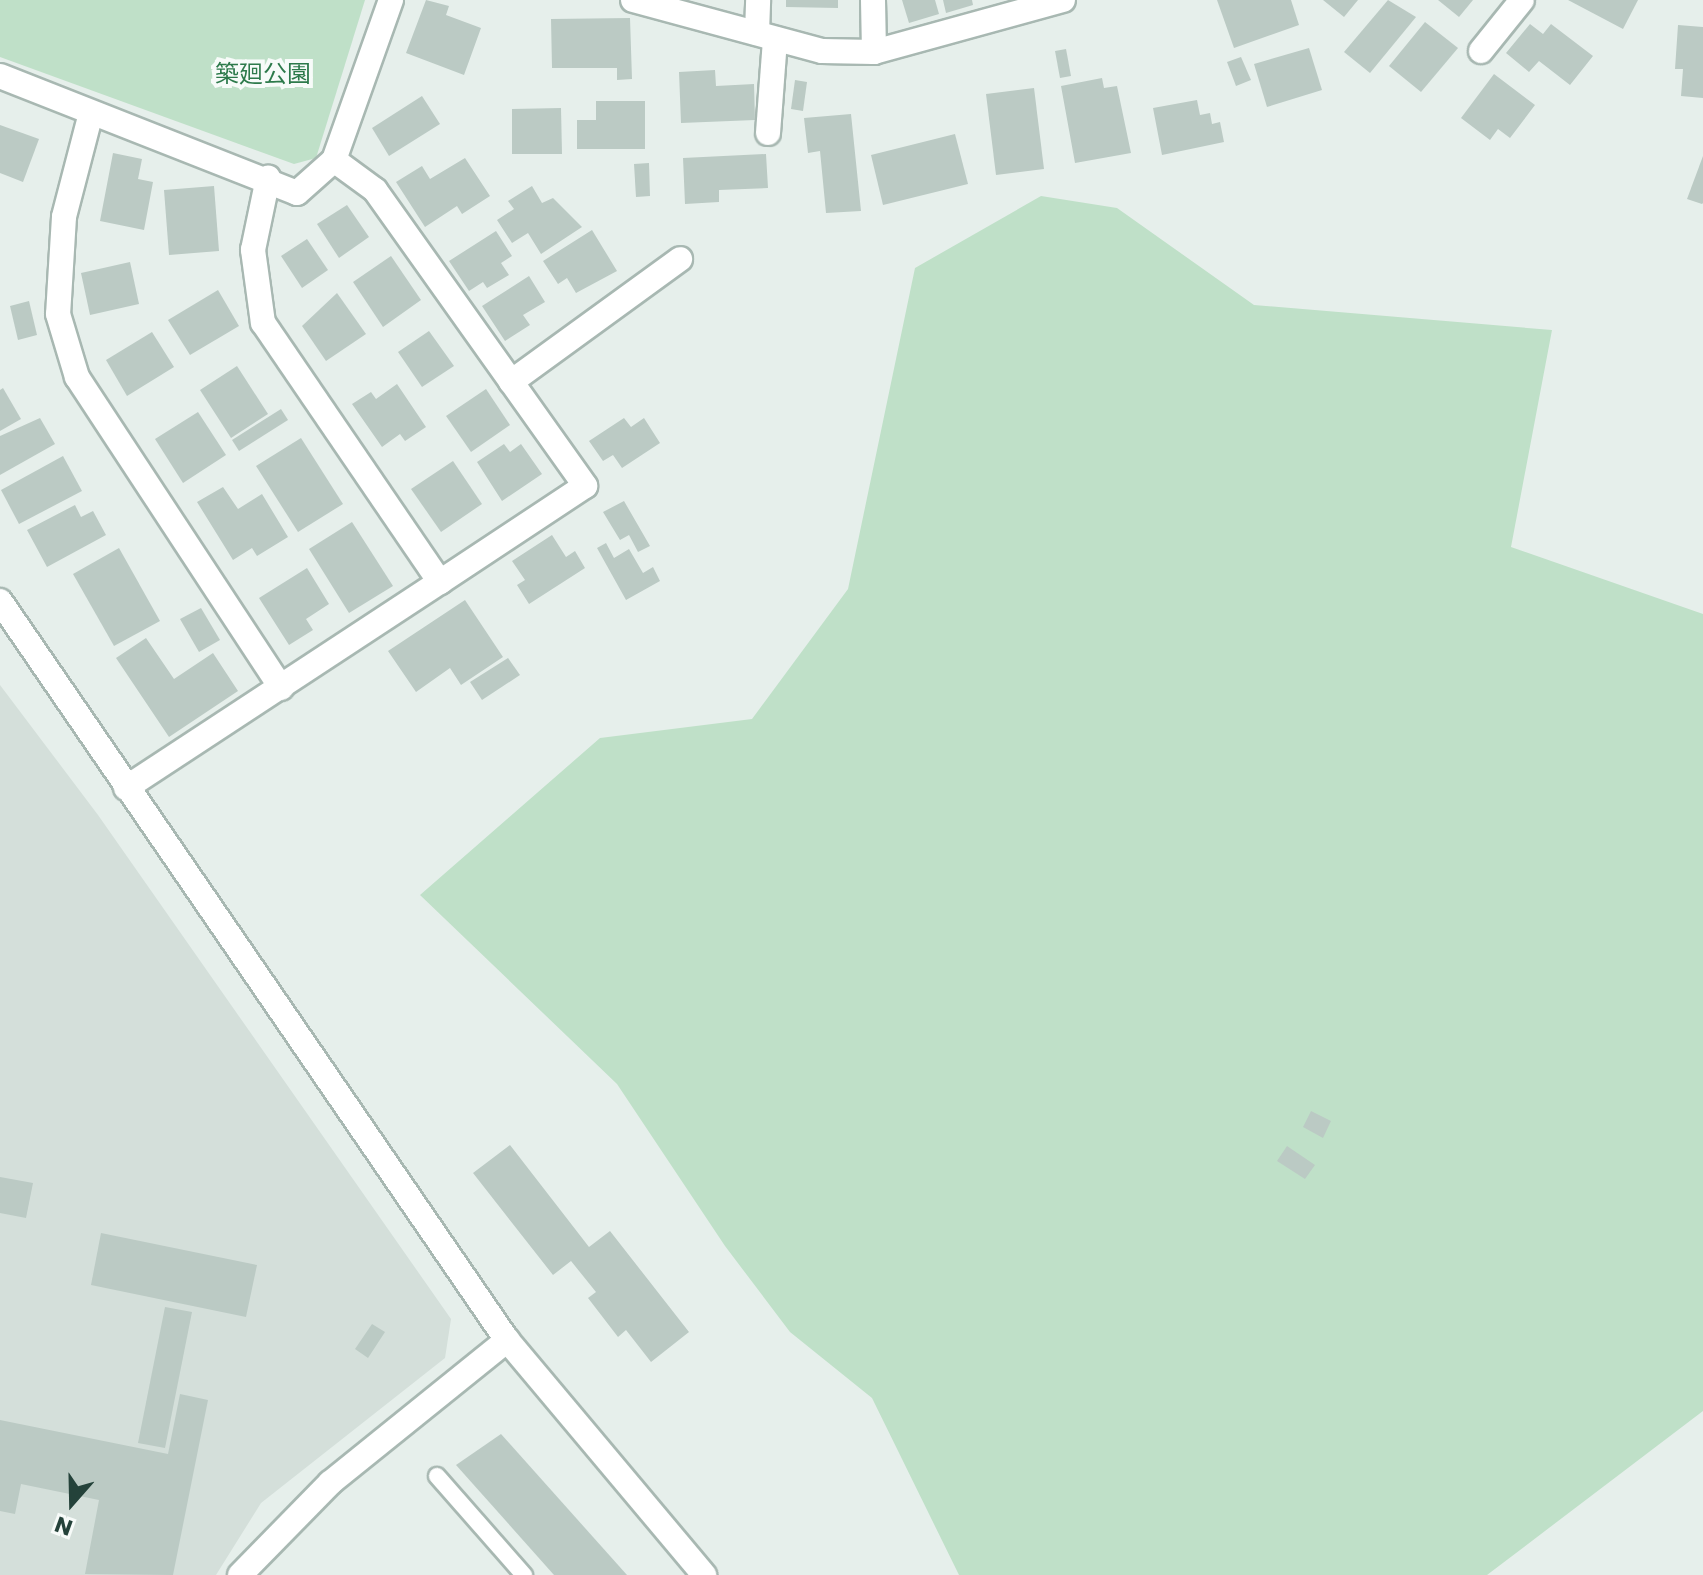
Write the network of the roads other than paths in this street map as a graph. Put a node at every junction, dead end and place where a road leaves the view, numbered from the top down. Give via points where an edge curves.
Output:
1 (391, 0) edge
2 (633, 0) edge
3 (758, 0) edge
4 (873, 0) edge
5 (1063, 0) edge
6 (1522, 0) edge
7 (766, 36) junction
8 (1481, 51) dead end
9 (874, 52) junction
10 (0, 76) edge
11 (91, 113) junction
12 (768, 133) dead end
13 (334, 160) junction
14 (268, 178) junction
15 (680, 259) dead end
16 (511, 382) junction
17 (440, 582) junction
18 (0, 601) edge
19 (281, 688) junction
20 (126, 788) junction
21 (507, 1340) junction
22 (437, 1476) dead end
23 (240, 1575) edge
24 (524, 1575) edge
25 (704, 1575) edge

1 - 13 street
2 - 7 street
3 - 7 street
4 - 9 street
5 - 9 street
6 - 8 street
7 - 9 street via 822,51
7 - 12 street
10 - 11 street
11 - 14 street
11 - 19 street via 64,217 58,314 77,377
13 - 14 street via 297,193
13 - 16 street via 375,190
14 - 17 street via 253,250 263,323
15 - 16 street
16 - 17 street via 585,486
17 - 19 street
18 - 20 street
19 - 20 street
20 - 21 street
21 - 23 street via 330,1483
21 - 25 street
22 - 24 lane

